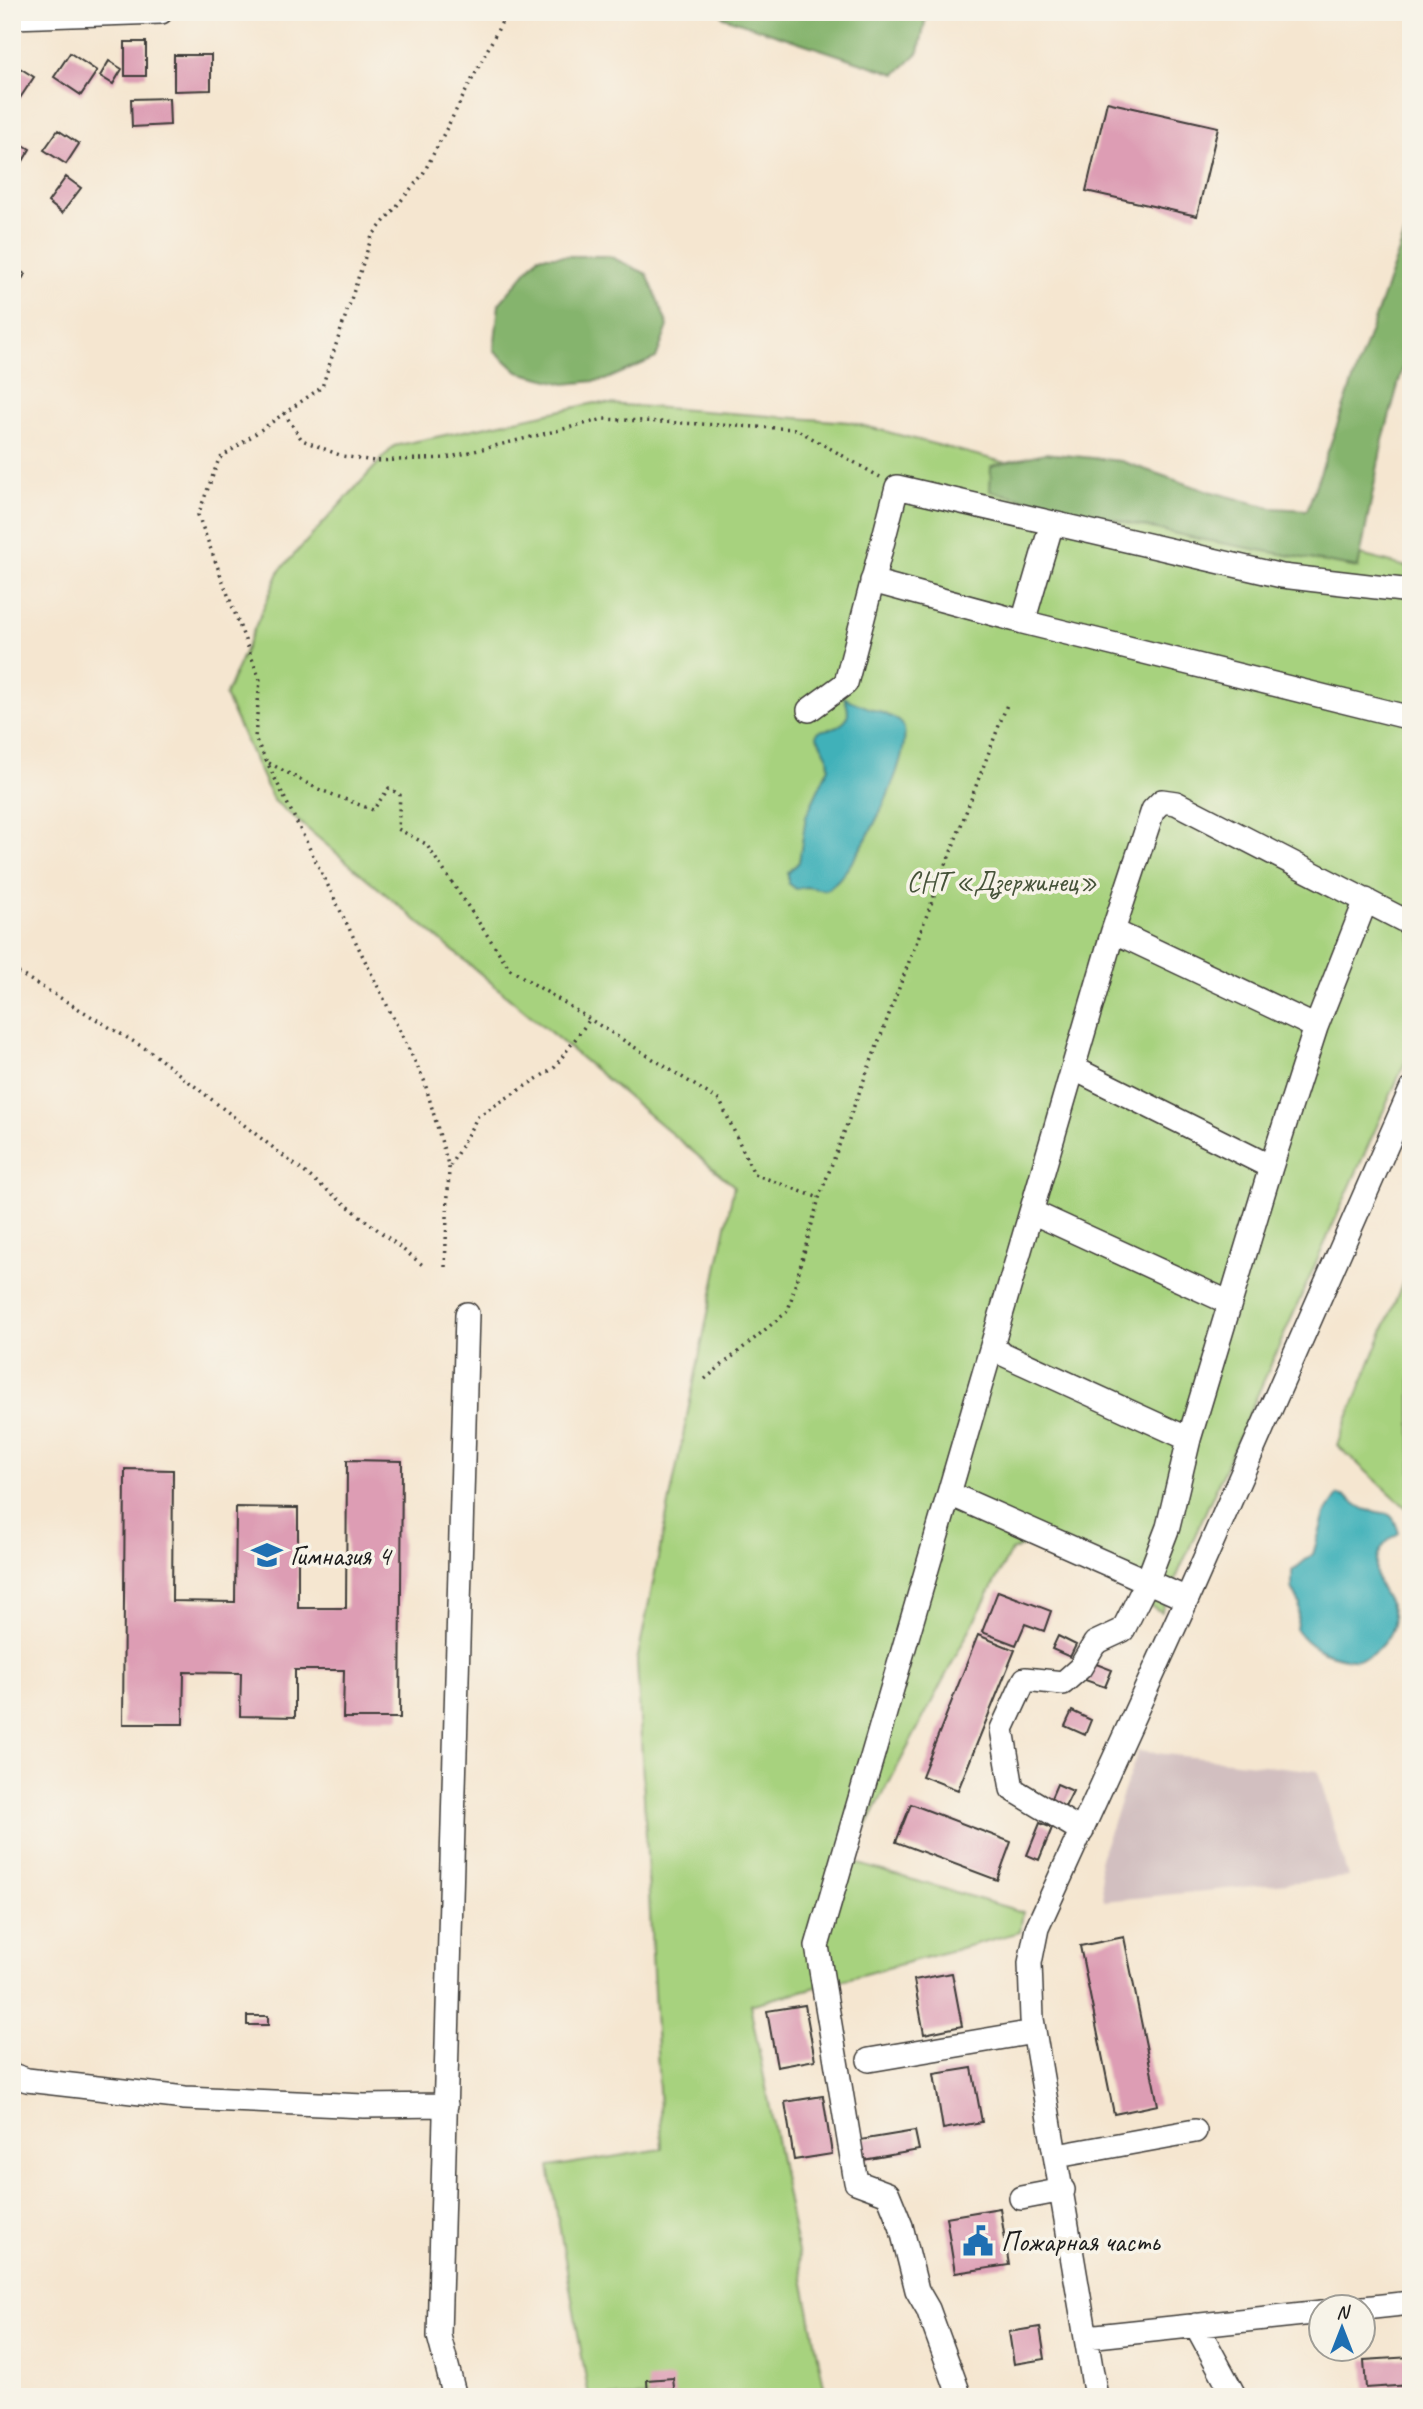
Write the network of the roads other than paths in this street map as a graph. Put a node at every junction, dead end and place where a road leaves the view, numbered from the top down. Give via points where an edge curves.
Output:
1 (161, 12) edge
2 (12, 17) edge
3 (1052, 523) junction
4 (873, 581) junction
5 (1411, 591) edge
6 (1023, 622) junction
7 (809, 710) dead end
8 (1411, 718) edge
9 (1366, 901) junction
10 (1411, 924) edge
11 (1113, 931) junction
12 (1316, 1027) junction
13 (1073, 1068) junction
14 (1411, 1090) edge
15 (1271, 1167) junction
16 (1032, 1212) junction
17 (1230, 1303) junction
18 (467, 1314) dead end
19 (992, 1349) junction
20 (1189, 1439) junction
21 (950, 1494) junction
22 (1147, 1582) junction
23 (1187, 1599) junction
24 (1082, 1831) junction
25 (1034, 2032) junction
26 (869, 2060) dead end
27 (12, 2075) edge
28 (446, 2105) junction
29 (1195, 2131) dead end
30 (1057, 2156) junction
31 (1063, 2190) junction
32 (1021, 2198) dead end
33 (1411, 2303) edge
34 (1378, 2306) edge
35 (1308, 2313) edge
36 (1196, 2325) junction
37 (1087, 2337) junction
38 (455, 2397) edge
39 (960, 2397) edge
40 (1096, 2397) edge
41 (1235, 2397) edge

1 - 2 street
3 - 4 street via 897,487
3 - 5 street via 1282,576
3 - 6 street
4 - 6 street
4 - 7 street via 846,683
6 - 8 street
9 - 10 street
9 - 11 street via 1175,803 1162,802 1153,810
9 - 12 street
11 - 12 street
11 - 13 street
12 - 15 street
13 - 15 street
13 - 16 street
14 - 23 street
15 - 17 street
16 - 17 street
16 - 19 street
17 - 20 street
18 - 28 street
19 - 20 street
19 - 21 street
20 - 22 street via 1168,1527
21 - 22 street
21 - 39 street via 817,1946 856,2182 888,2194 917,2290
22 - 23 street
22 - 24 street via 1124,1630 1096,1643 1063,1684 1025,1679 1002,1729 1012,1789
23 - 24 street
24 - 25 street via 1034,1937 1030,1986
25 - 26 street
25 - 30 street
27 - 28 street via 185,2098
28 - 38 street via 439,2336
29 - 30 street
30 - 31 street
31 - 32 street
31 - 37 street
33 - 34 street
35 - 36 street
36 - 37 street
36 - 41 street
37 - 40 street

